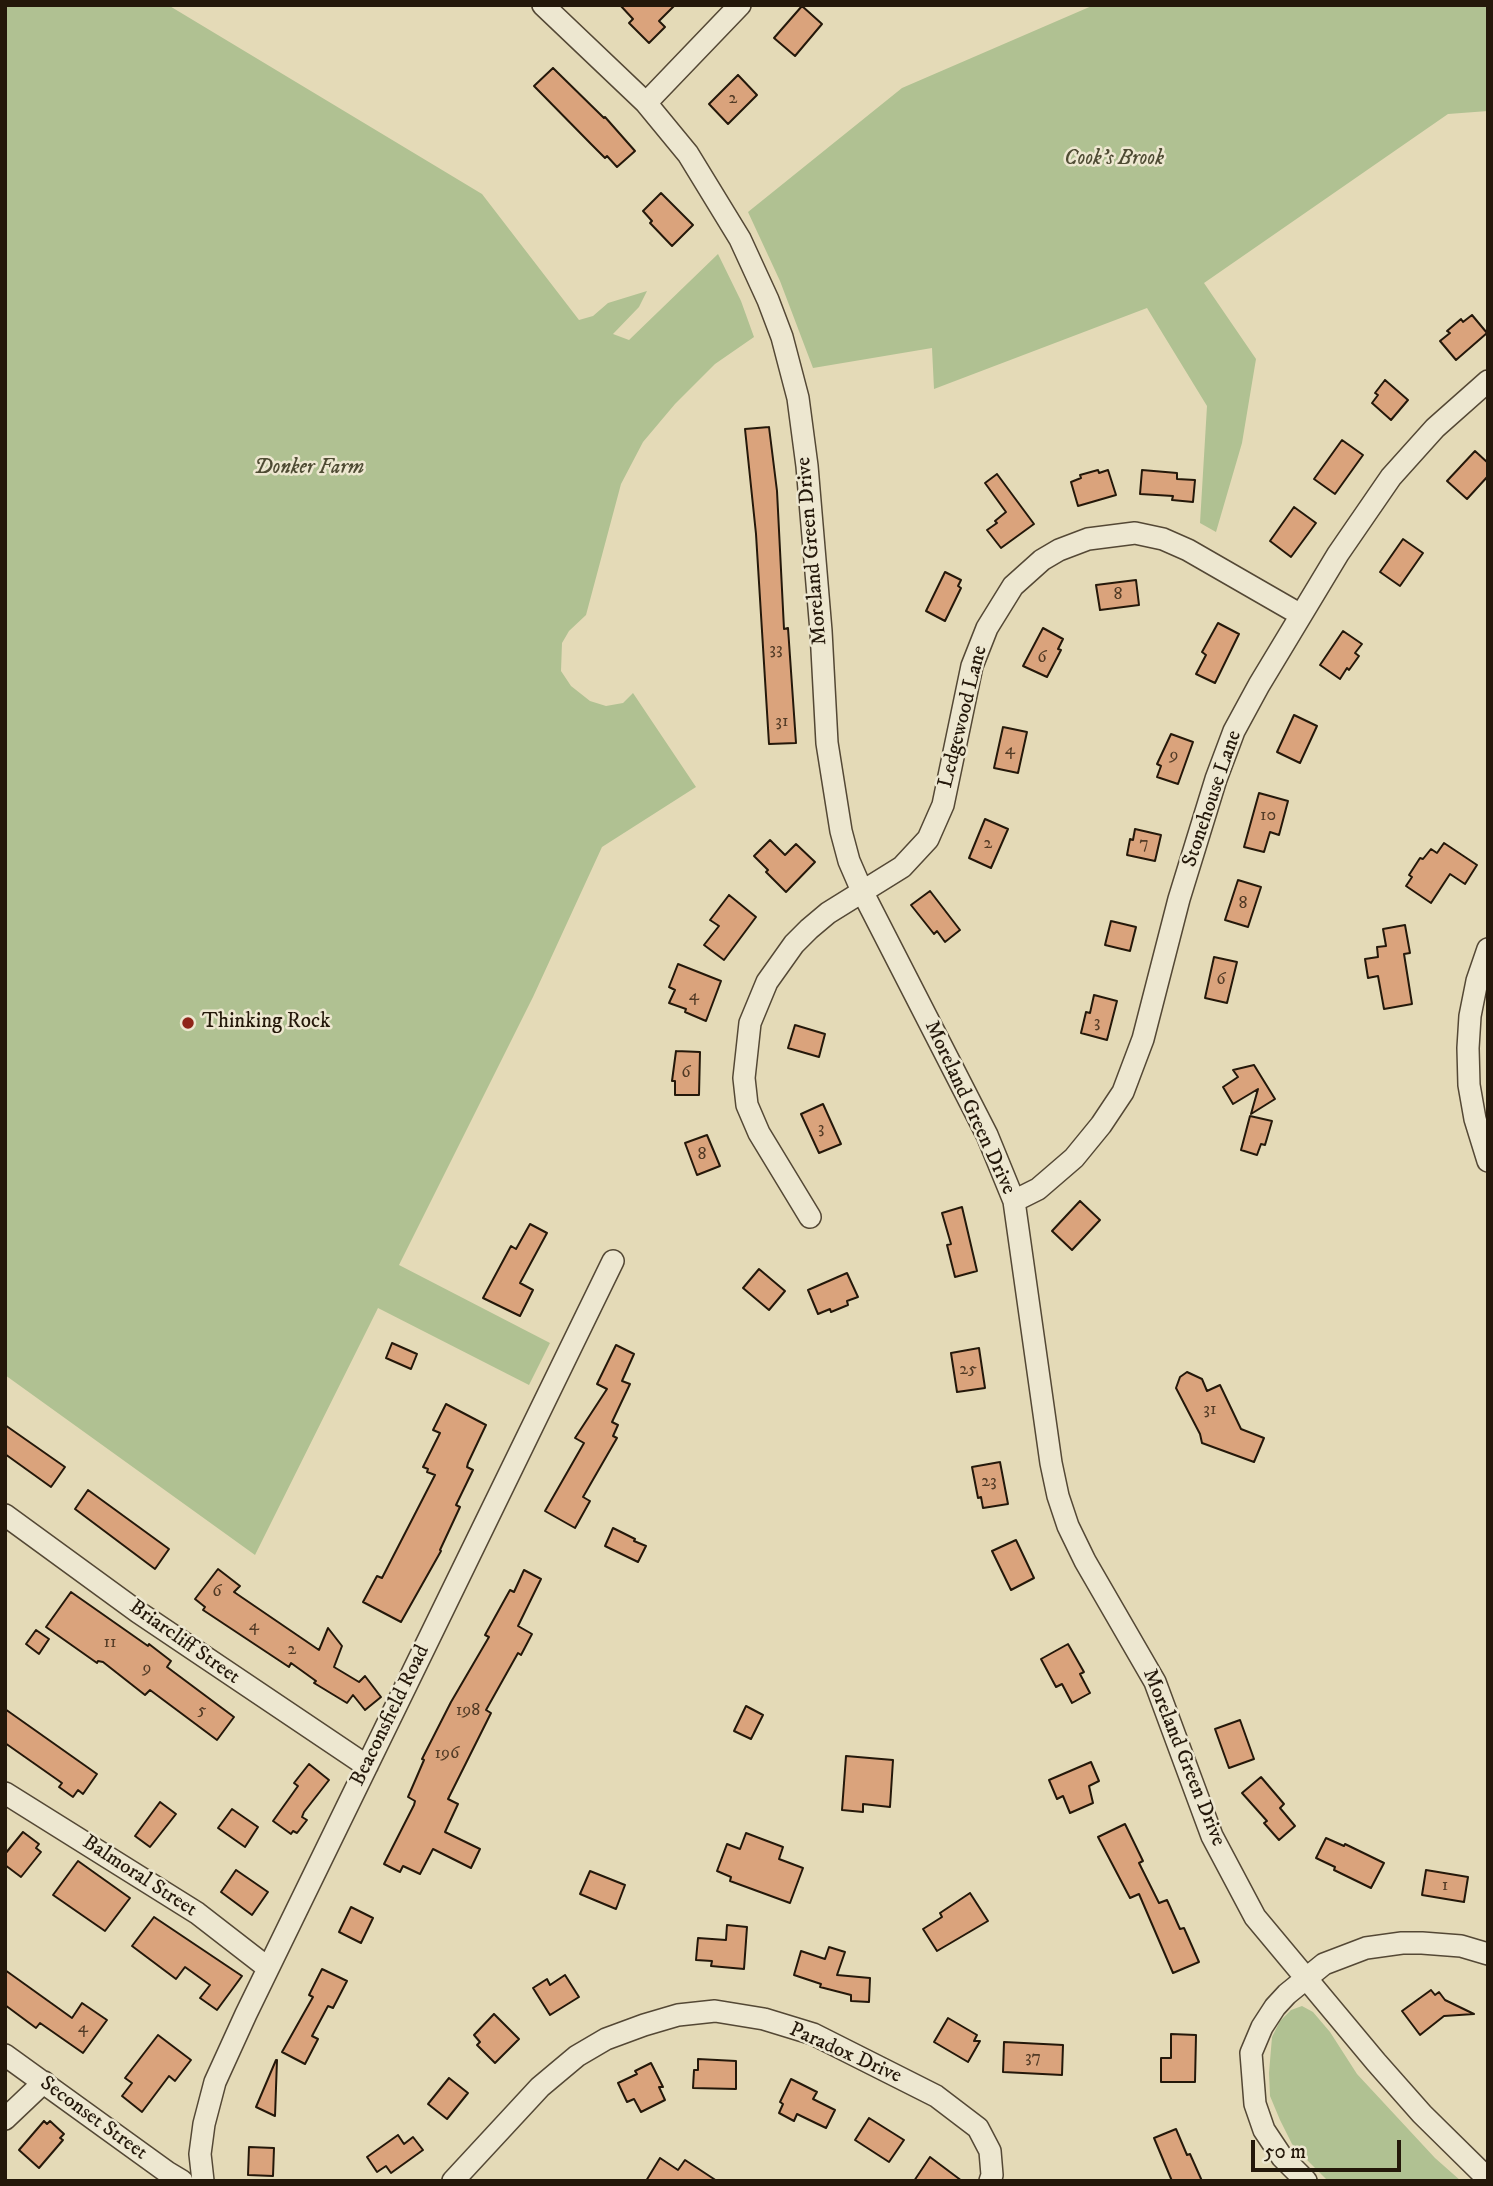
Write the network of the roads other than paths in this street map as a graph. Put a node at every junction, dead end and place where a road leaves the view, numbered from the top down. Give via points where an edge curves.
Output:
1 (543, 5) edge
2 (740, 5) edge
3 (646, 103) junction
4 (1488, 381) edge
5 (1301, 615) junction
6 (862, 891) junction
7 (1488, 949) edge
8 (1488, 1161) edge
9 (1014, 1201) junction
10 (810, 1217) dead end
11 (613, 1261) dead end
12 (5, 1515) edge
13 (367, 1766) junction
14 (5, 1793) edge
15 (1488, 1954) edge
16 (268, 1968) junction
17 (1307, 1977) junction
18 (5, 2055) edge
19 (44, 2082) junction
20 (5, 2119) edge
21 (1488, 2179) edge
22 (182, 2181) edge
23 (203, 2181) edge
24 (453, 2181) edge
25 (990, 2181) edge
26 (1306, 2181) edge

1 - 3 street, Moreland Green Drive
2 - 3 street
3 - 6 street, Moreland Green Drive via 688,154 740,239 791,365 807,466 829,763 844,845
4 - 5 street, Stonehouse Lane via 1391,477
5 - 6 street, Ledgewood Lane via 1188,550 1151,535 1088,539 1042,560 1013,586 987,628 969,678 943,805 928,839 902,867
5 - 9 street, Stonehouse Lane via 1242,715 1220,766 1143,1039 1122,1092 1074,1158 1038,1189
6 - 9 street, Moreland Green Drive via 987,1135
6 - 10 street, Ledgewood Lane via 828,912 794,944 767,982 750,1023 744,1078 747,1105
7 - 8 street via 1477,981 1468,1048 1475,1119
9 - 17 street, Moreland Green Drive via 1051,1463 1068,1526 1155,1682 1212,1836 1240,1892
11 - 13 street, Beaconsfield Road
12 - 13 street, Briarcliff Street via 138,1612
13 - 16 street, Beaconsfield Road
14 - 16 street, Balmoral Street via 197,1913
15 - 17 street via 1461,1946 1384,1945 1334,1959
16 - 23 street, Beaconsfield Road via 215,2082 200,2154
17 - 21 street, Moreland Green Drive via 1410,2101
17 - 26 street via 1275,2007 1251,2053 1255,2105 1264,2130
18 - 19 street, Seconset Street
19 - 20 street
19 - 22 street, Seconset Street
24 - 25 street, Paradox Drive via 540,2087 577,2056 644,2025 715,2011 813,2034 936,2096 978,2128 990,2151

